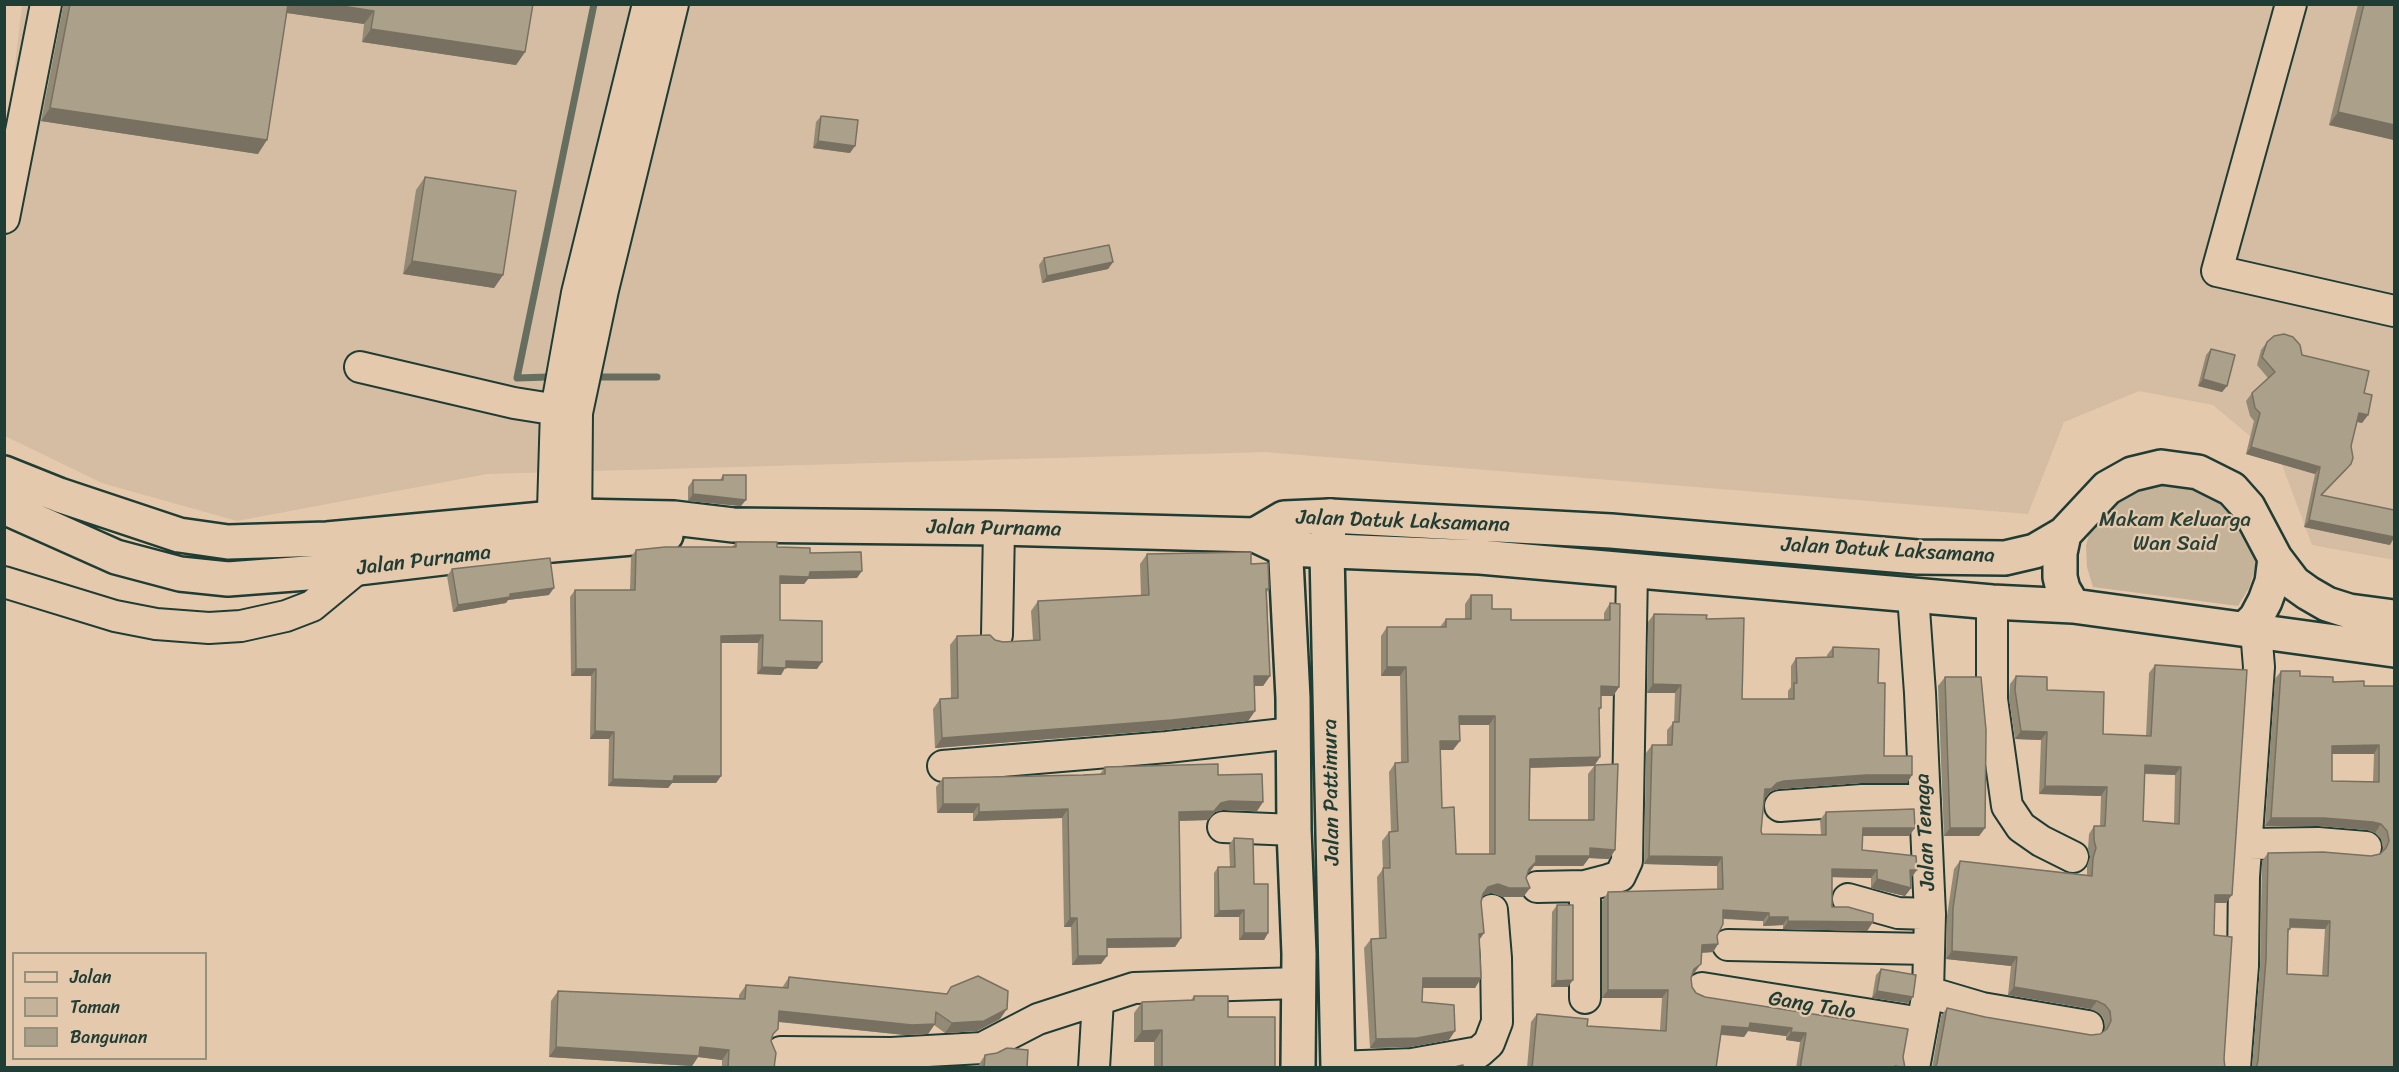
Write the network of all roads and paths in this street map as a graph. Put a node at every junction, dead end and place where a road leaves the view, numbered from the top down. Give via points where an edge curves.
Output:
1 (46, 4) edge
2 (648, 4) edge
3 (673, 4) edge
4 (2291, 4) edge
5 (650, 49) junction
6 (4, 218) edge
7 (2394, 311) edge
8 (360, 367) dead end
9 (567, 411) junction
10 (4, 473) edge
11 (4, 507) edge
12 (1330, 516) junction
13 (999, 528) junction
14 (564, 531) junction
15 (1284, 533) junction
16 (2064, 534) junction
17 (1255, 535) joint
18 (1327, 552) junction
19 (2275, 558) junction
20 (358, 568) junction
21 (1632, 570) junction
22 (4, 582) edge
23 (1912, 595) junction
24 (1992, 602) junction
25 (2073, 606) junction
26 (2394, 617) edge
27 (2250, 630) junction
28 (997, 635) dead end
29 (2394, 650) edge
30 (1293, 733) junction
31 (943, 766) dead end
32 (1925, 800) junction
33 (1780, 806) dead end
34 (1223, 827) dead end
35 (1294, 830) junction
36 (2248, 844) junction
37 (2366, 847) dead end
38 (2073, 857) dead end
39 (1585, 886) junction
40 (1537, 887) dead end
41 (1848, 899) dead end
42 (1492, 910) dead end
43 (1930, 914) junction
44 (1728, 945) dead end
45 (1929, 949) junction
46 (1299, 983) junction
47 (1702, 988) dead end
48 (1928, 992) junction
49 (1585, 998) dead end
50 (1098, 1000) junction
51 (1922, 1023) junction
52 (2088, 1026) dead end
53 (782, 1052) dead end
54 (1094, 1068) edge
55 (1298, 1068) edge
56 (1338, 1068) edge
57 (1914, 1068) edge
58 (2235, 1068) edge

1 - 6 street
2 - 5 street
3 - 5 street
4 - 7 street via 2217,271
5 - 9 street via 597,265
8 - 9 street via 514,403
9 - 14 street
10 - 14 main road, Jalan Purnama via 179,535 228,542
11 - 20 main road, Jalan Purnama via 116,557 180,574 228,579
12 - 15 main road, Jalan Datuk Laksamana
12 - 16 main road, Jalan Datuk Laksamana via 1611,531 1974,559 2005,558 2035,551
12 - 18 main road, Jalan Pattimura
13 - 14 main road, Jalan Purnama via 733,525 656,537
13 - 17 main road, Jalan Purnama
13 - 28 street
14 - 20 main road, Jalan Purnama
15 - 17 main road, Jalan Datuk Laksamana
15 - 18 main road, Jalan Datuk Laksamana
15 - 30 main road, Jalan Pattimura
16 - 19 main road, Jalan Datuk Laksamana via 2107,488 2132,474 2170,468 2198,472 2232,489 2248,507
16 - 25 main road via 2060,577
18 - 21 main road, Jalan Datuk Laksamana via 1480,557
18 - 56 main road, Jalan Pattimura
19 - 26 main road, Jalan Datuk Laksamana via 2294,583 2326,603 2349,611
19 - 27 main road via 2272,582
20 - 22 street via 312,606 295,613 241,626 209,628 115,616
21 - 23 main road, Jalan Datuk Laksamana
21 - 39 street via 1627,861 1620,876
23 - 24 main road, Jalan Datuk Laksamana
23 - 32 street, Jalan Tenaga
24 - 25 main road, Jalan Datuk Laksamana
24 - 38 street via 1992,699 2007,806 2021,827
25 - 27 main road, Jalan Datuk Laksamana
27 - 29 main road, Jalan Datuk Laksamana
27 - 36 street via 2259,667
30 - 31 street
30 - 35 main road, Jalan Pattimura
32 - 33 street
32 - 43 street, Jalan Tenaga
34 - 35 street
35 - 46 main road, Jalan Pattimura
36 - 37 street
36 - 58 street
39 - 40 street
39 - 49 street
41 - 43 street via 1898,913
42 - 56 street via 1497,1022 1488,1043 1479,1052 1412,1064
43 - 45 street, Jalan Tenaga
44 - 45 street
45 - 48 street, Jalan Tenaga
46 - 50 street via 1134,988
46 - 55 main road, Jalan Pattimura
47 - 51 street, Gang Talo
48 - 51 street, Jalan Tenaga
48 - 52 street via 1982,1008
50 - 53 street via 1038,1019 982,1048 891,1053
50 - 54 street
51 - 57 street, Jalan Tenaga

